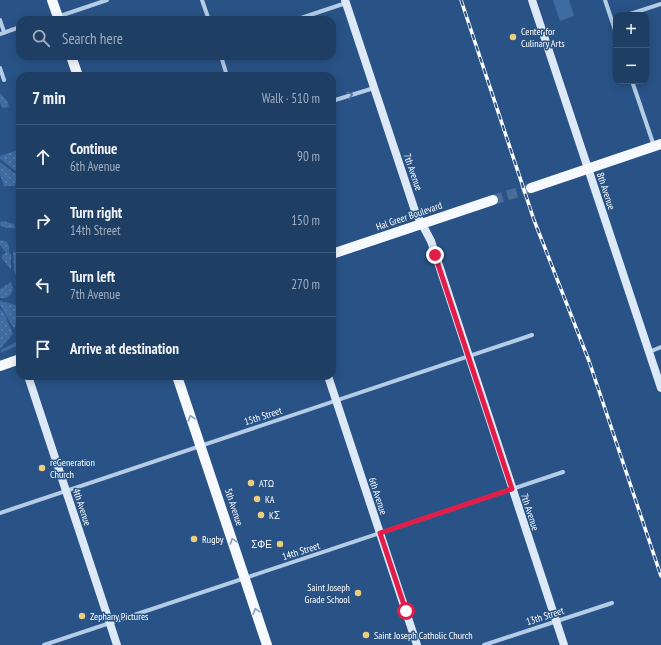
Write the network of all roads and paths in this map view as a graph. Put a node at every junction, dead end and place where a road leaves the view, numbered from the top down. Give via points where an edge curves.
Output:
1 (52, 0) edge
2 (107, 0) edge
3 (202, 0) edge
4 (532, 0) edge
5 (605, 0) edge
6 (345, 2) edge
7 (661, 4) edge
8 (636, 12) edge
9 (57, 16) edge
10 (63, 16) edge
11 (208, 16) edge
12 (306, 16) edge
13 (613, 17) edge
14 (0, 20) edge
15 (16, 28) edge
16 (2, 33) edge
17 (72, 60) edge
18 (222, 60) edge
19 (0, 68) edge
20 (77, 72) edge
21 (227, 72) edge
22 (4, 80) dead end
23 (633, 84) edge
24 (374, 88) junction
25 (336, 100) edge
26 (657, 145) edge
27 (588, 169) junction
28 (531, 188) tunnel mouth
29 (494, 200) tunnel mouth
30 (422, 224) junction
31 (336, 253) edge
32 (532, 335) dead end
33 (661, 347) edge
34 (649, 352) junction
35 (468, 356) junction
36 (16, 360) edge
37 (0, 366) edge
38 (29, 380) edge
39 (179, 380) edge
40 (329, 380) edge
41 (661, 388) edge
42 (336, 400) junction
43 (201, 445) junction
44 (563, 472) dead end
45 (512, 489) junction
46 (66, 491) junction
47 (0, 513) edge
48 (380, 533) junction
49 (245, 578) junction
50 (612, 603) dead end
51 (556, 621) junction
52 (110, 623) junction
53 (44, 645) edge
54 (117, 645) edge
55 (267, 645) edge
56 (417, 645) edge
57 (484, 645) edge
58 (564, 645) edge

1 - 9 main road
2 - 10 street
3 - 11 street
4 - 27 street, 8th Avenue
5 - 13 street
6 - 12 street
6 - 24 street, 7th Avenue
7 - 8 street
14 - 16 street
15 - 16 street
17 - 20 main road
18 - 21 street
19 - 22 street
23 - 26 street
25 -> 24 street
24 - 30 street, 7th Avenue via 415,211
26 - 27 main road
27 - 28 main road
27 - 34 street, 8th Avenue
29 - 30 main road, Hal Greer Boulevard
30 - 31 main road, Hal Greer Boulevard
30 - 35 street, 7th Avenue
32 - 35 street, 15th Street
33 - 34 street
34 - 41 street, 8th Avenue
35 - 42 street, 15th Street
35 - 45 street, 7th Avenue
36 - 37 main road
38 - 46 street, 4th Avenue
43 -> 39 main road, 5th Avenue
40 - 42 street, 6th Avenue
42 - 43 street, 15th Street
42 - 48 street, 6th Avenue
43 - 46 street, 15th Street
49 -> 43 main road, 5th Avenue
44 - 45 street, 14th Street
45 - 48 street, 14th Street
45 - 51 street, 7th Avenue
46 - 47 street, 15th Street
46 - 52 street, 4th Avenue
48 - 49 street, 14th Street
48 - 56 street, 6th Avenue
49 - 52 street, 14th Street
55 -> 49 main road, 5th Avenue
50 - 51 street, 13th Street
51 - 57 street, 13th Street
51 - 58 street, 7th Avenue
52 - 53 street, 14th Street
52 - 54 street, 4th Avenue

